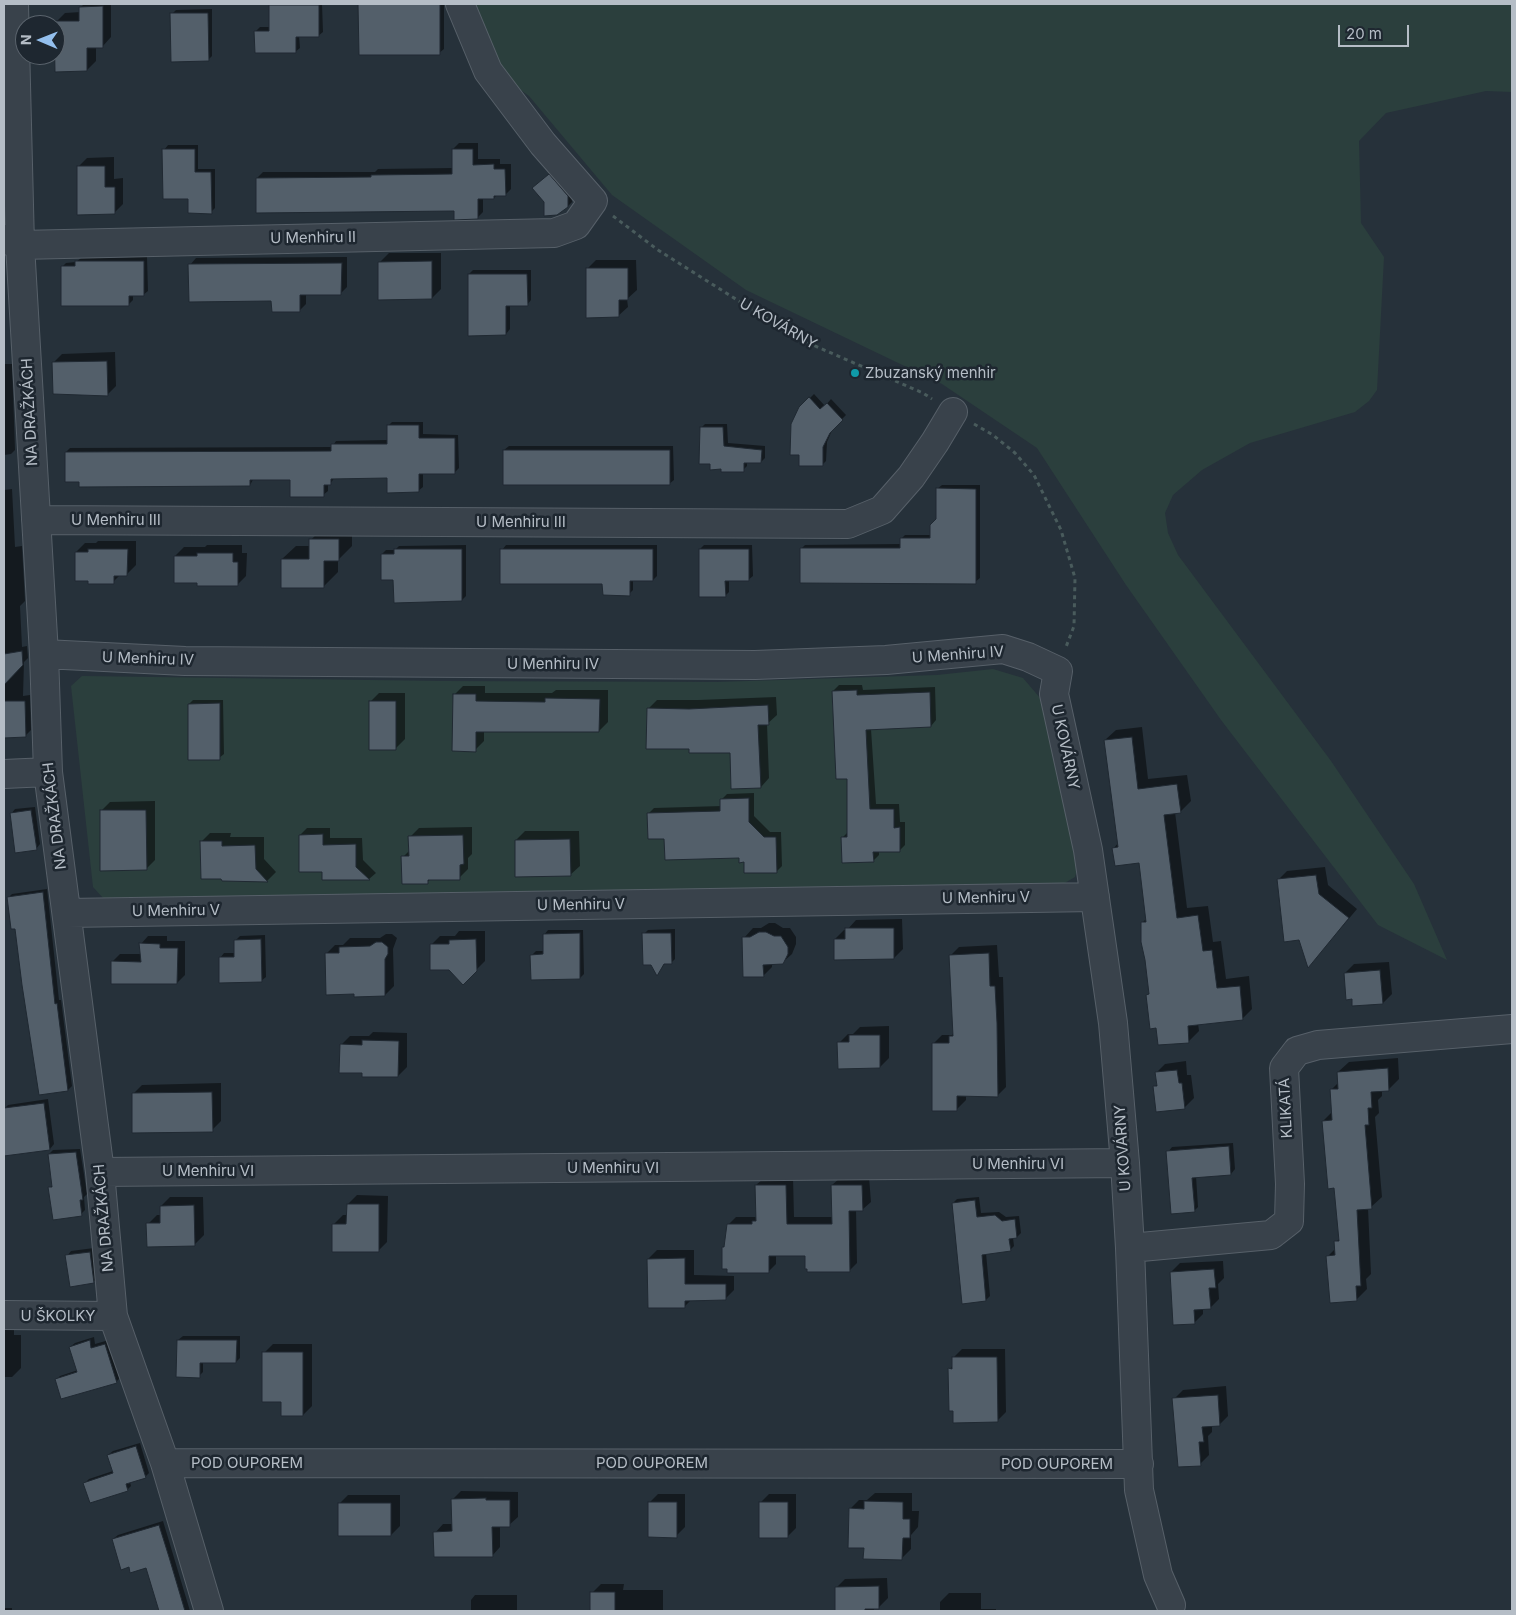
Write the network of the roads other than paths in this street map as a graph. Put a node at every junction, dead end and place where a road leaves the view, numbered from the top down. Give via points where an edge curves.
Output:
1 (14, 4) edge
2 (460, 4) edge
3 (12, 242) edge
4 (953, 412) road end
5 (36, 520) junction
6 (44, 654) junction
7 (1058, 671) joint
8 (48, 772) junction
9 (4, 774) edge
10 (1095, 897) junction
11 (67, 913) junction
12 (1512, 1030) edge
13 (1125, 1163) junction
14 (100, 1172) junction
15 (1130, 1248) junction
16 (4, 1316) edge
17 (113, 1316) junction
18 (165, 1463) junction
19 (1139, 1464) junction
20 (1174, 1609) edge
21 (209, 1611) edge

1 - 3 street, NA DRAŽKÁCH
2 - 3 street, U Menhiru Ⅱ via 488,71 543,144 593,201 576,225 554,233
3 - 5 street, NA DRAŽKÁCH
4 - 5 street, U Menhiru Ⅲ via 911,477 882,510 848,524
5 - 6 street, NA DRAŽKÁCH
6 - 7 street, U Menhiru Ⅳ via 185,661 755,665 886,660 1003,649
6 - 8 street, NA DRAŽKÁCH
7 - 10 street, U KOVÁRNY via 1054,694
8 - 9 street
8 - 11 street, NA DRAŽKÁCH
10 - 11 street, U Menhiru Ⅴ
10 - 13 street, U KOVÁRNY via 1113,1023
11 - 14 street, NA DRAŽKÁCH
12 - 15 street, KLIKATÁ via 1318,1045 1297,1051 1284,1068 1289,1220 1271,1235
13 - 14 street, U Menhiru Ⅵ
13 - 15 street, U KOVÁRNY
14 - 17 street, NA DRAŽKÁCH
15 - 19 street, U KOVÁRNY
16 - 17 street, U ŠKOLKY
17 - 18 street, NA DRAŽKÁCH
18 - 19 street, POD OUPOREM
18 - 21 street, NA DRAŽKÁCH
19 - 20 street, U KOVÁRNY via 1139,1490 1158,1575

